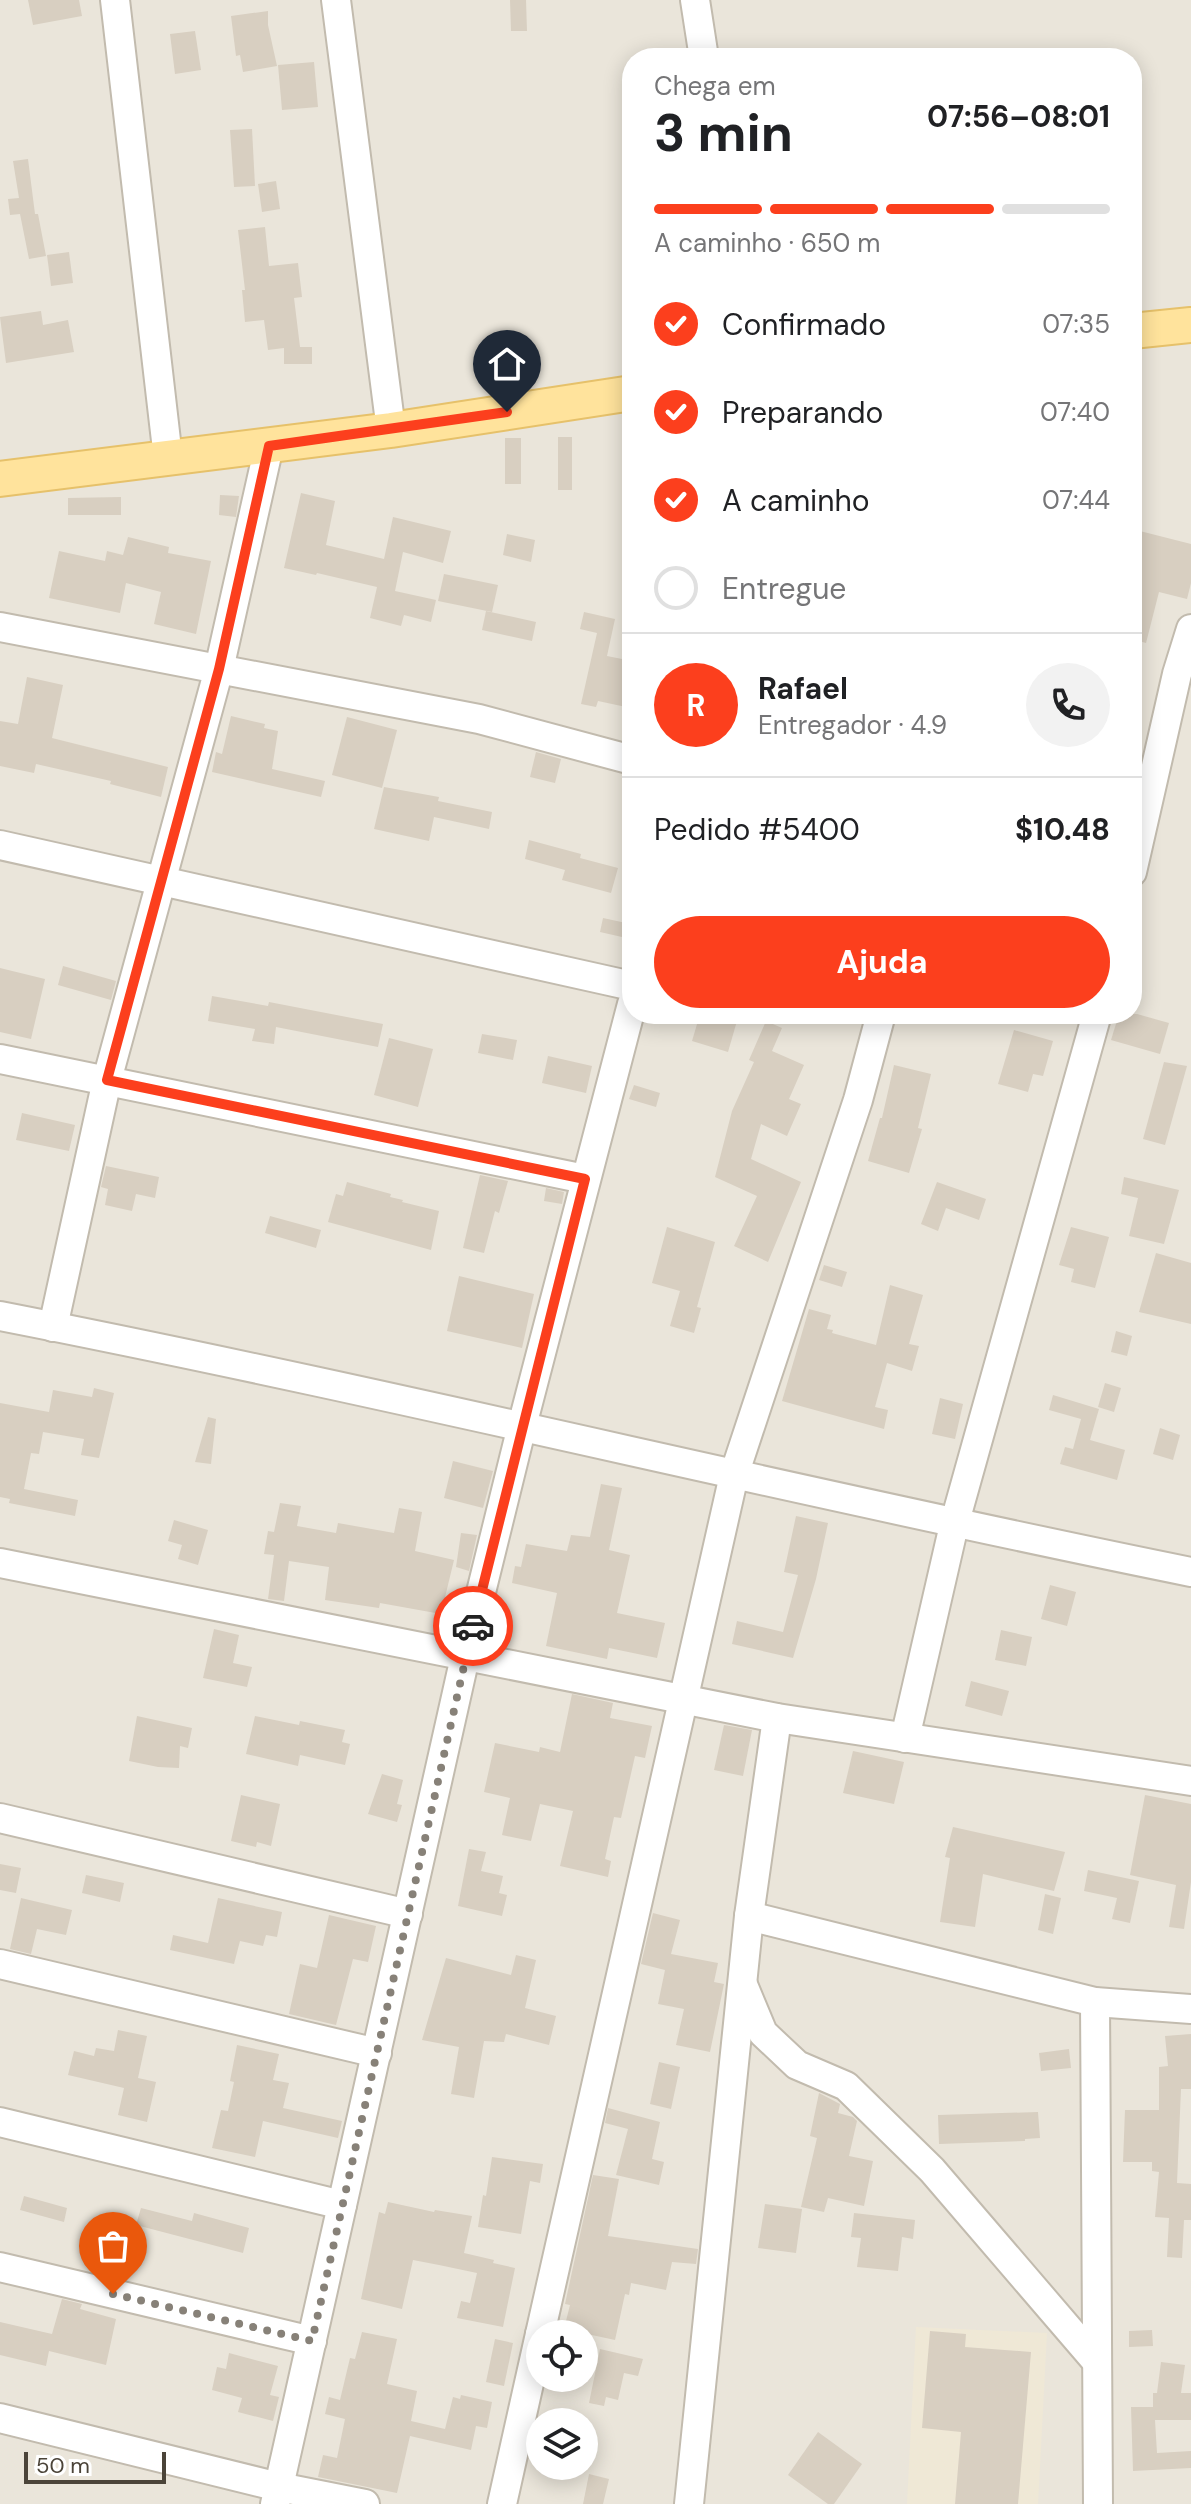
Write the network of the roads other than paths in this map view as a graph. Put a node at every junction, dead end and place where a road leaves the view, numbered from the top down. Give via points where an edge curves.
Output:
1 (115, 0) edge
2 (336, 0) edge
3 (695, 0) edge
4 (702, 48) edge
5 (1191, 325) edge
6 (1142, 330) edge
7 (622, 395) edge
8 (391, 430) junction
9 (269, 446) junction
10 (168, 458) junction
11 (0, 479) edge
12 (0, 627) edge
13 (1191, 629) edge
14 (219, 669) junction
15 (622, 757) edge
16 (1142, 828) edge
17 (0, 845) edge
18 (162, 883) junction
19 (622, 984) edge
20 (627, 1024) edge
21 (878, 1024) edge
22 (1094, 1024) edge
23 (0, 1059) edge
24 (107, 1080) junction
25 (585, 1179) junction
26 (0, 1316) edge
27 (53, 1327) junction
28 (522, 1426) junction
29 (734, 1475) junction
30 (954, 1525) junction
31 (0, 1563) edge
32 (1191, 1572) edge
33 (465, 1657) junction
34 (682, 1698) junction
35 (777, 1718) junction
36 (905, 1738) junction
37 (1191, 1781) edge
38 (0, 1818) edge
39 (408, 1914) junction
40 (749, 1916) junction
41 (0, 1964) edge
42 (742, 1983) junction
43 (1095, 2002) junction
44 (1191, 2009) edge
45 (377, 2053) junction
46 (0, 2122) edge
47 (342, 2205) junction
48 (0, 2267) edge
49 (543, 2320) edge
50 (312, 2341) junction
51 (1096, 2361) junction
52 (527, 2392) edge
53 (0, 2418) edge
54 (277, 2496) edge
55 (365, 2504) edge
56 (502, 2504) edge
57 (689, 2504) edge
58 (1098, 2504) edge

1 - 10 street
2 - 8 street
3 - 4 street
5 - 6 main road
7 - 8 main road
8 - 9 main road
9 - 10 main road
9 - 14 street
10 - 11 main road
12 - 14 street
13 - 16 street
14 - 15 street via 479,719
14 - 18 street
17 - 18 street
18 - 19 street
18 - 24 street
20 - 25 street
21 - 29 street
22 - 30 street
23 - 24 street
24 - 25 street
24 - 27 street
25 - 28 street
26 - 27 street
27 - 28 street
28 - 29 street
28 - 33 street
29 - 30 street
29 - 34 street
30 - 32 street
30 - 36 street
31 - 33 street
33 - 34 street
33 - 39 street
34 - 35 street
34 - 49 street
35 - 36 street
35 - 40 street
36 - 37 street
38 - 39 street
39 - 45 street
40 - 42 street
40 - 43 street
41 - 45 street
42 - 51 street via 763,2033 797,2065 846,2086 932,2170
42 - 57 street
43 - 44 street
43 - 51 street
45 - 47 street
46 - 47 street
47 - 50 street
48 - 50 street
50 - 54 street
51 - 58 street
52 - 56 street
53 - 54 street
54 - 55 street

